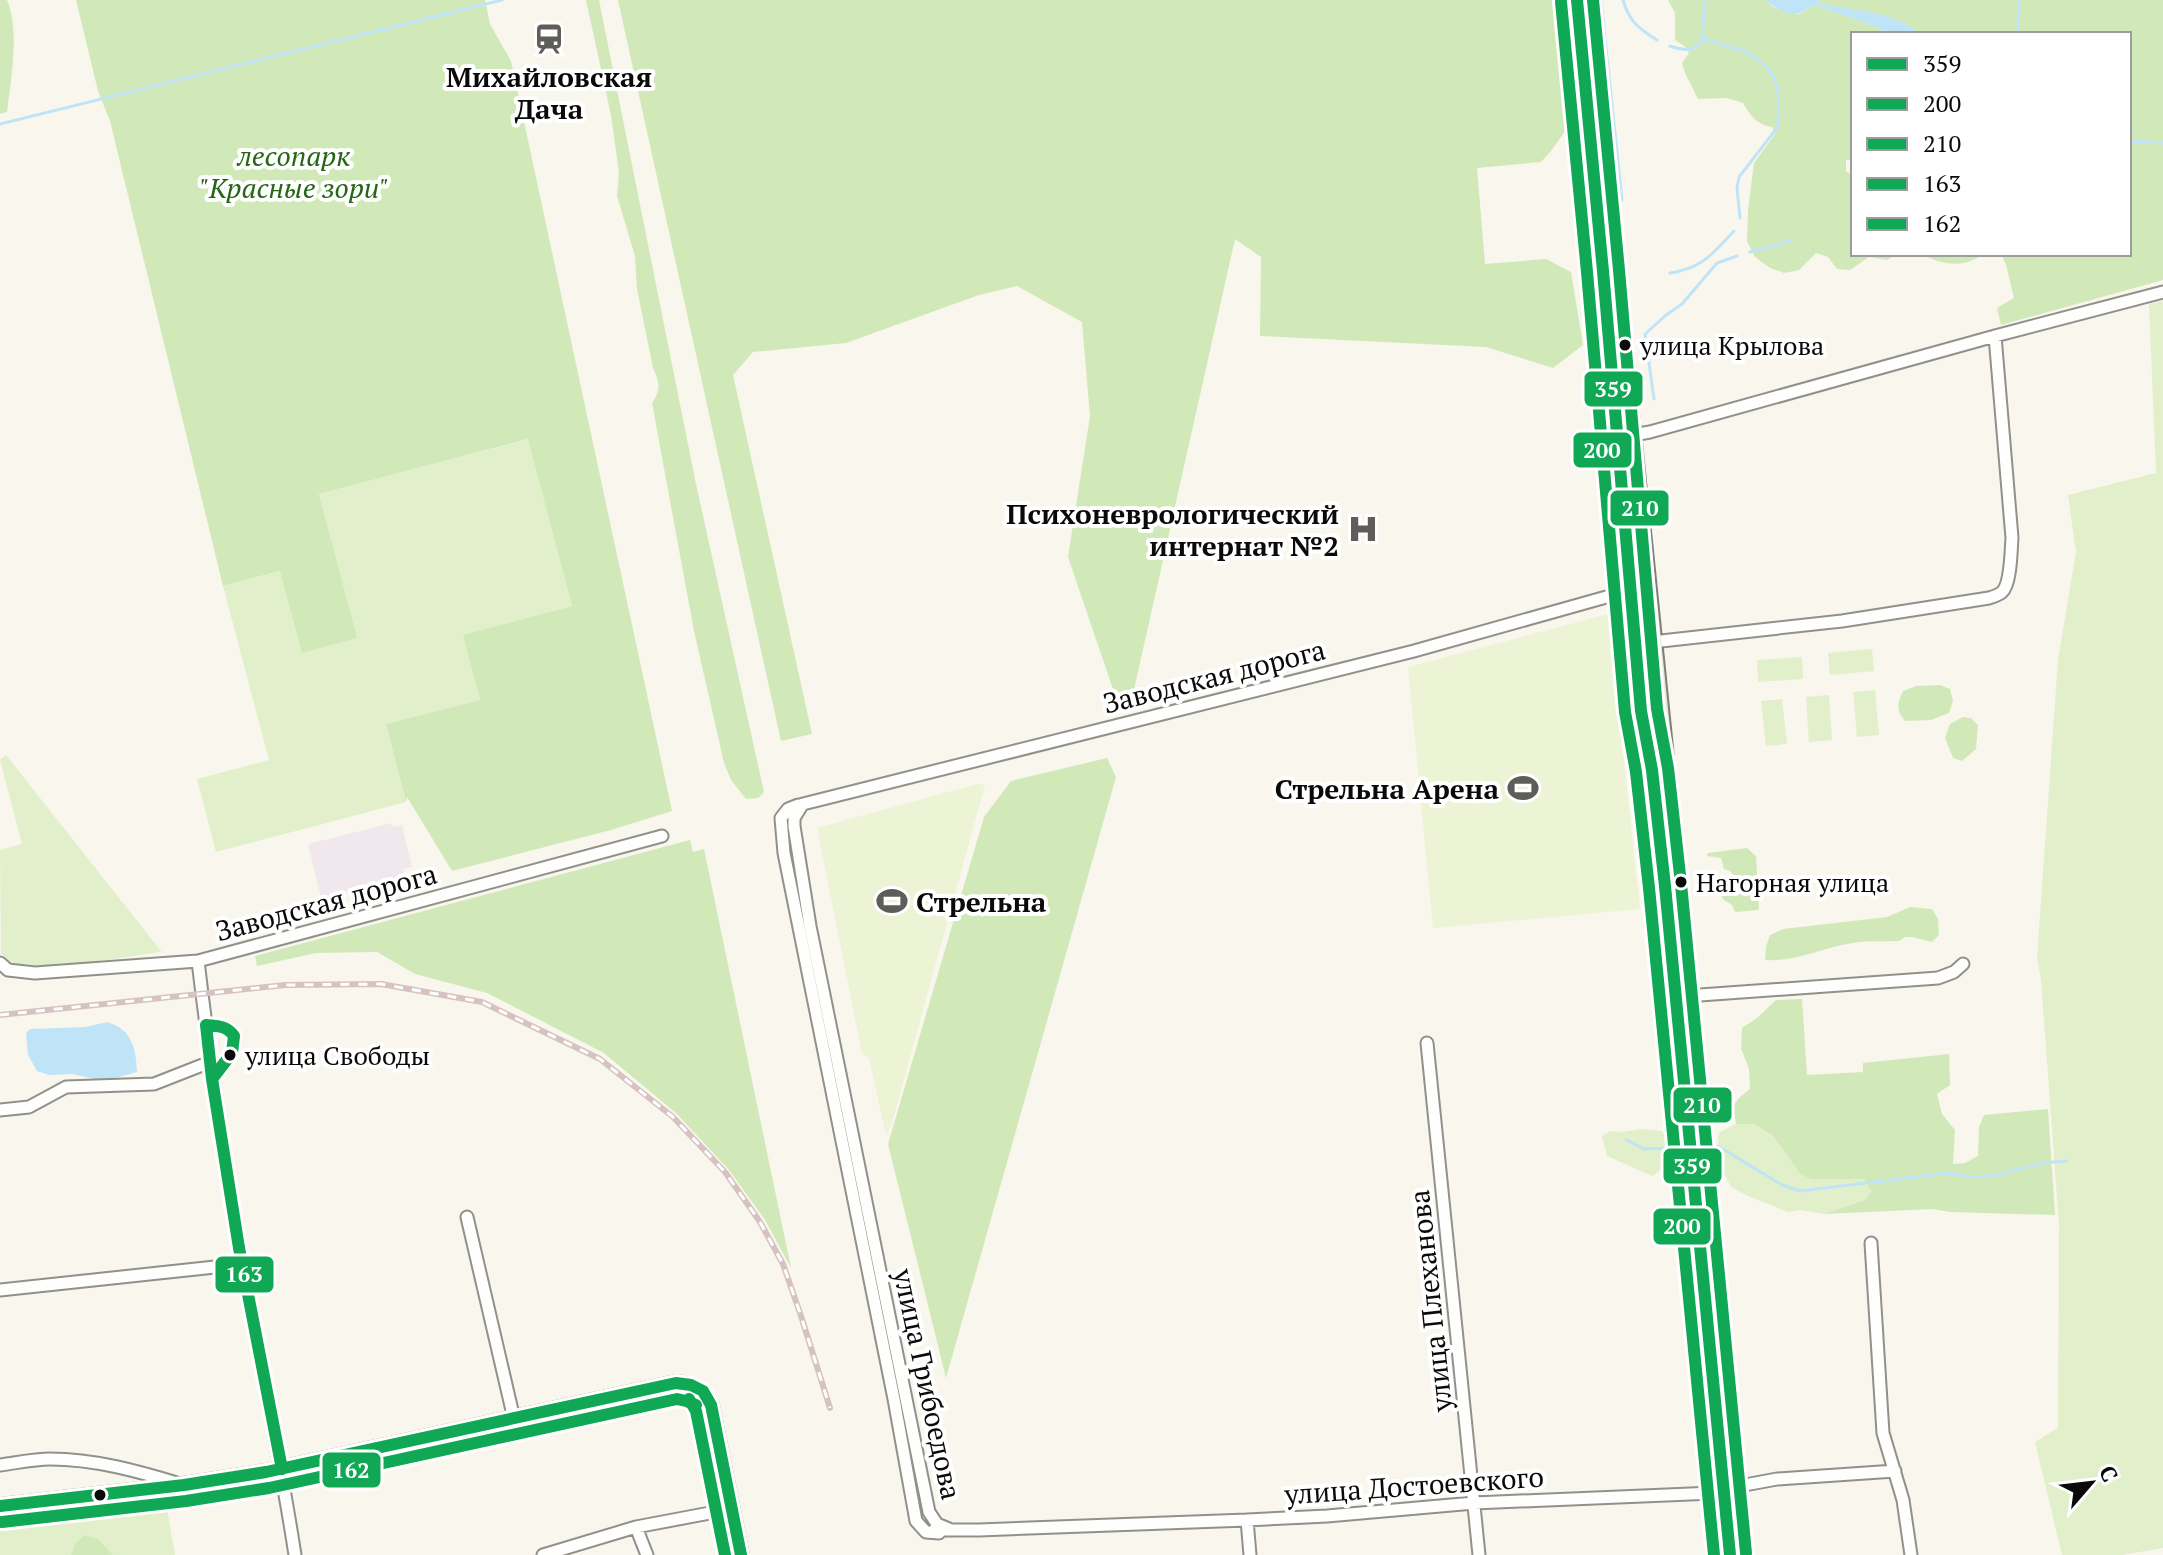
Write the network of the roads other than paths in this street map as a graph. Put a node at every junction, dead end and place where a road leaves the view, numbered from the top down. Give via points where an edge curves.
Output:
1 (1577, 0) edge
2 (1588, 0) edge
3 (2163, 292) edge
4 (1995, 336) junction
5 (1625, 436) junction
6 (1639, 592) junction
7 (1652, 642) junction
8 (798, 807) joint
9 (662, 836) dead end
10 (198, 961) junction
11 (0, 963) edge
12 (1963, 964) dead end
13 (1686, 996) junction
14 (206, 1025) junction
15 (1427, 1043) dead end
16 (210, 1062) junction
17 (212, 1079) junction
18 (0, 1110) edge
19 (467, 1217) dead end
20 (1871, 1243) dead end
21 (243, 1264) junction
22 (0, 1290) edge
23 (514, 1419) junction
24 (0, 1465) edge
25 (282, 1469) junction
26 (1895, 1471) junction
27 (184, 1485) junction
28 (1729, 1488) junction
29 (1474, 1503) junction
30 (0, 1506) edge
31 (731, 1509) junction
32 (1247, 1520) junction
33 (636, 1527) junction
34 (934, 1530) dead end
35 (952, 1531) junction
36 (295, 1555) edge
37 (543, 1555) edge
38 (647, 1555) edge
39 (741, 1555) edge
40 (1250, 1555) edge
41 (1479, 1555) edge
42 (1730, 1555) edge
43 (1741, 1555) edge
44 (1911, 1555) edge

1 - 5 main road
2 - 5 main road
3 - 4 street
4 - 5 street
4 - 7 street via 2012,538 2002,592 1842,621
5 - 6 main road
6 - 7 main road
6 - 8 street, Заводская дорога
6 - 28 main road via 1641,711 1652,770
7 - 13 main road
8 - 35 street, улица Грибоедова via 794,826 810,926 926,1499 932,1518
9 - 10 street, Заводская дорога
10 - 11 street, Заводская дорога via 35,973 8,970
10 - 14 street
12 - 13 street via 1938,978
13 - 28 main road
14 - 16 street
14 - 17 street via 230,1031 236,1047
15 - 29 street, улица Плеханова
16 - 17 street
16 - 18 street via 154,1084 66,1087 29,1107
17 - 21 street
19 - 23 street
20 - 26 street via 1883,1433
21 - 22 street
21 - 25 street
23 - 25 street
23 - 31 street via 676,1383 691,1385 703,1391 711,1405
24 - 27 street via 50,1459 92,1462
25 - 27 street
25 - 36 street
26 - 28 street, улица Достоевского via 1777,1479
26 - 44 street
27 - 30 street
28 - 29 street, улица Достоевского via 1714,1493
28 - 42 main road
28 - 43 main road
29 - 32 street, улица Достоевского
29 - 41 street, улица Плеханова
31 - 33 street
31 - 39 street
32 - 35 street, улица Достоевского
32 - 40 street
33 - 37 street
33 - 38 street
34 - 35 street, улица Достоевского

